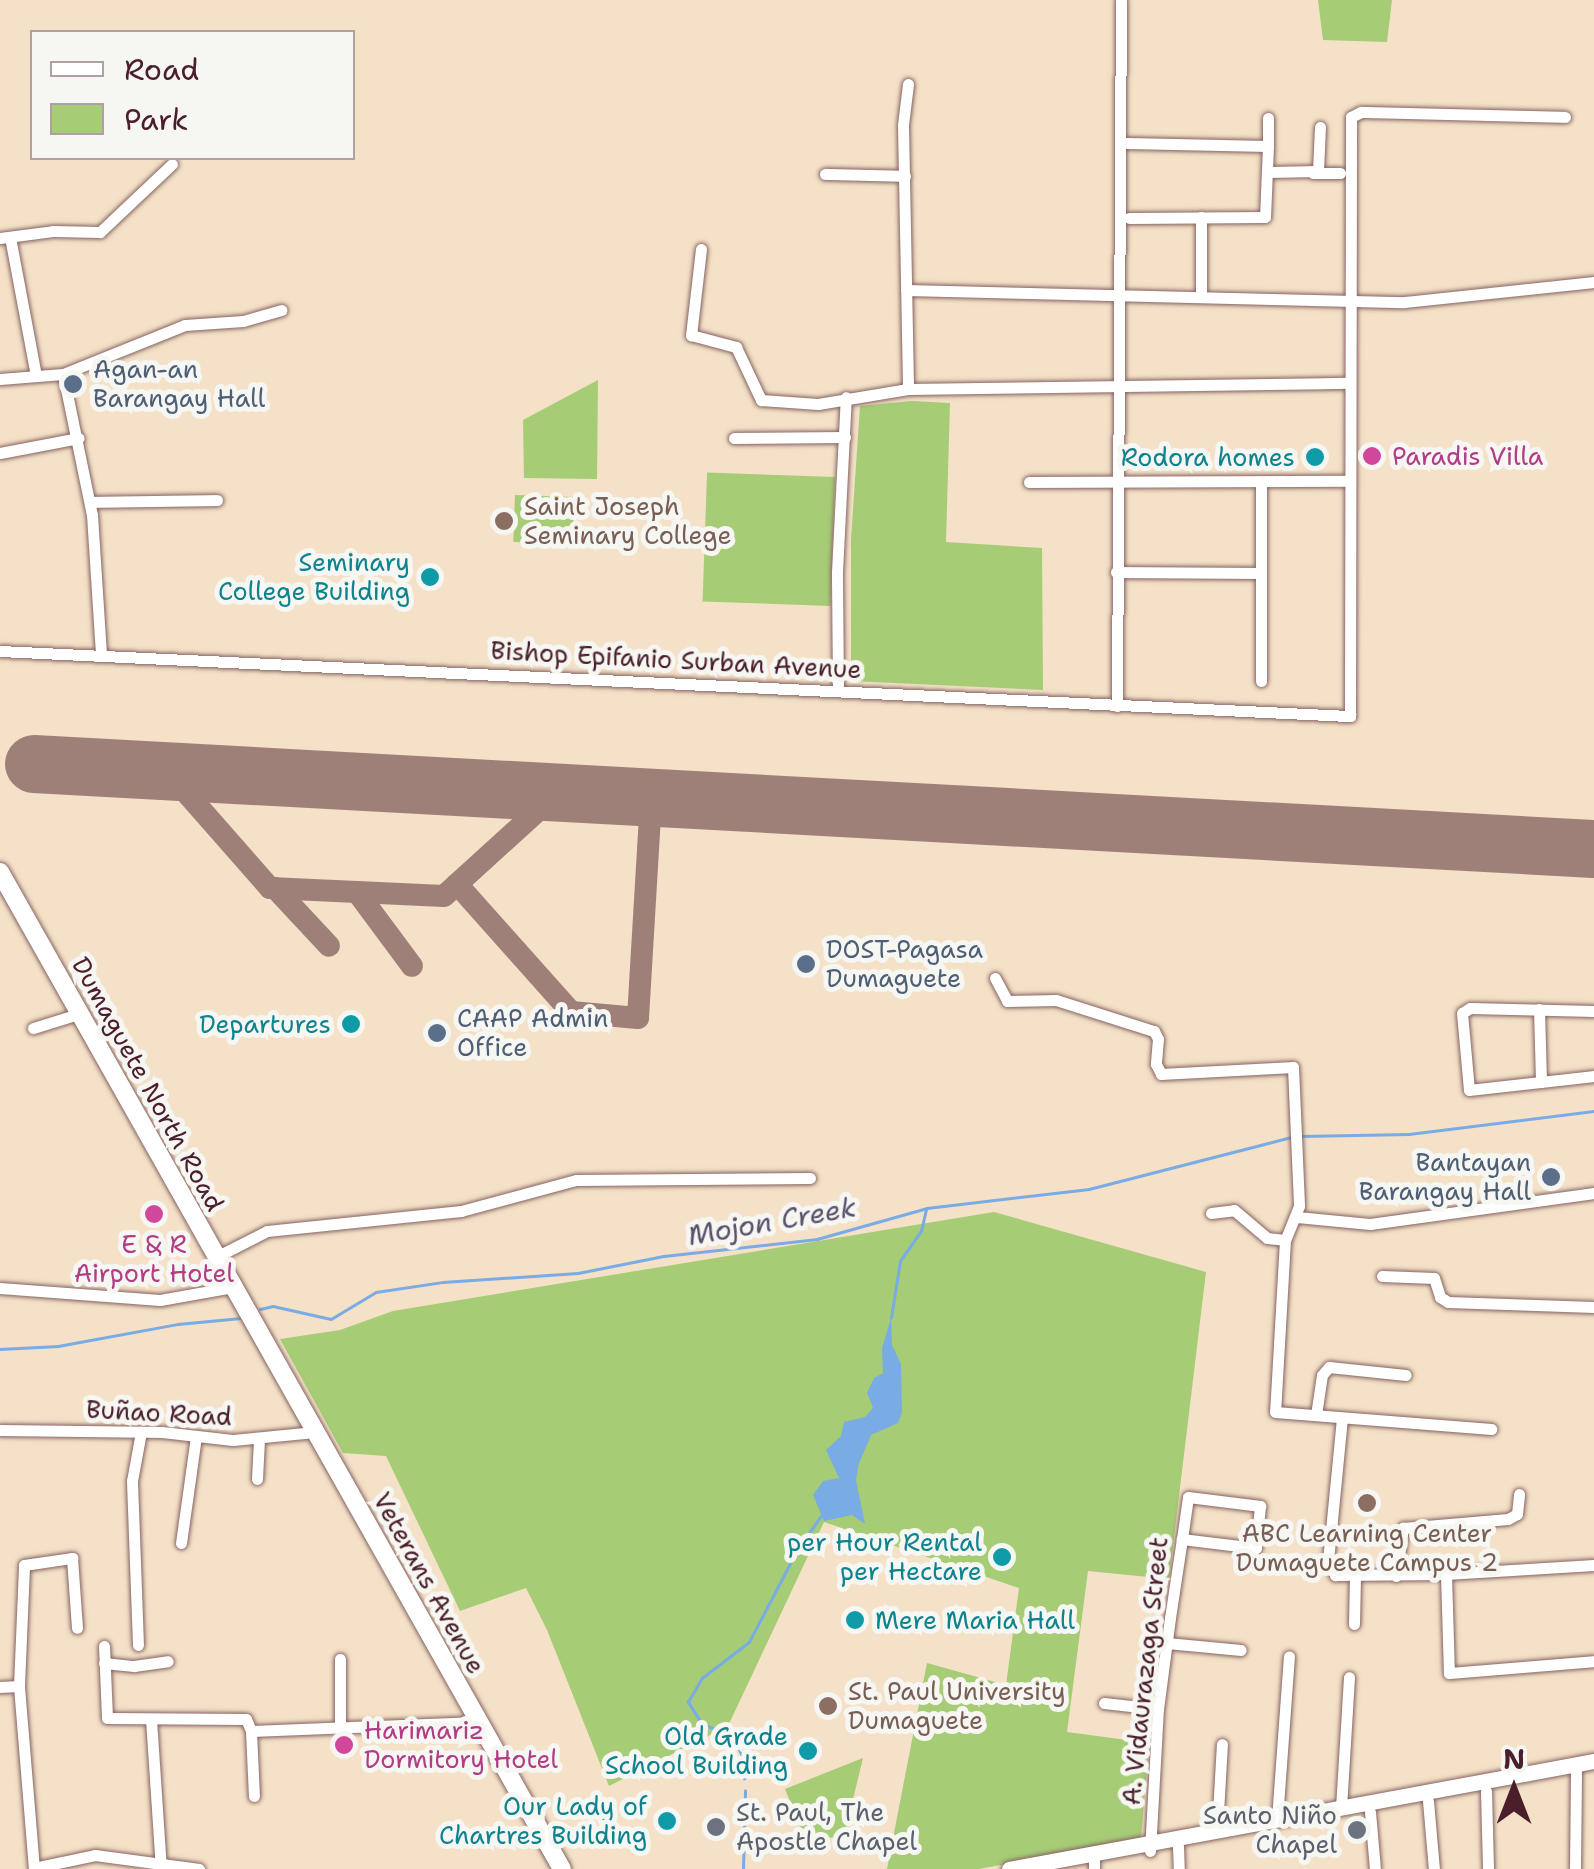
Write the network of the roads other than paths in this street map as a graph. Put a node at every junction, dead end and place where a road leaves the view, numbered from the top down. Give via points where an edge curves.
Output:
1 (1121, 0) edge
2 (908, 84) dead end
3 (1268, 118) dead end
4 (1565, 118) dead end
5 (1320, 128) dead end
6 (1127, 143) dead end
7 (1268, 146) junction
8 (172, 164) dead end
9 (1268, 172) junction
10 (1314, 172) junction
11 (1340, 173) dead end
12 (824, 174) dead end
13 (904, 176) junction
14 (1201, 217) junction
15 (1129, 218) dead end
16 (5, 238) edge
17 (701, 249) dead end
18 (1594, 282) edge
19 (906, 290) junction
20 (1117, 294) junction
21 (1201, 295) junction
22 (1348, 299) junction
23 (281, 310) dead end
24 (63, 374) junction
25 (36, 376) junction
26 (0, 378) edge
27 (1349, 384) junction
28 (1116, 386) junction
29 (908, 389) junction
30 (846, 397) junction
31 (845, 437) junction
32 (79, 438) junction
33 (734, 438) dead end
34 (0, 452) edge
35 (1350, 480) junction
36 (1029, 482) dead end
37 (1261, 482) junction
38 (1116, 484) junction
39 (217, 500) dead end
40 (90, 502) junction
41 (1116, 572) junction
42 (1258, 573) junction
43 (0, 651) edge
44 (101, 656) junction
45 (1261, 681) dead end
46 (838, 691) junction
47 (1117, 706) junction
48 (0, 872) edge
49 (6, 897) edge
50 (994, 978) dead end
51 (1539, 1009) junction
52 (1594, 1011) edge
53 (78, 1014) junction
54 (33, 1028) dead end
55 (1594, 1076) edge
56 (1542, 1082) junction
57 (810, 1178) dead end
58 (1594, 1192) edge
59 (1212, 1213) dead end
60 (1297, 1217) junction
61 (1285, 1240) junction
62 (216, 1257) junction
63 (1382, 1276) dead end
64 (232, 1287) junction
65 (0, 1288) edge
66 (1594, 1306) edge
67 (251, 1322) joint
68 (1406, 1375) dead end
69 (1316, 1415) junction
70 (1342, 1418) junction
71 (1491, 1429) dead end
72 (0, 1430) edge
73 (141, 1432) junction
74 (315, 1432) junction
75 (196, 1436) junction
76 (258, 1439) junction
77 (257, 1479) dead end
78 (1519, 1494) dead end
79 (1182, 1540) junction
80 (181, 1543) dead end
81 (1594, 1565) edge
82 (1446, 1574) junction
83 (1354, 1576) junction
84 (1396, 1576) junction
85 (1354, 1624) dead end
86 (77, 1628) dead end
87 (1167, 1643) junction
88 (138, 1645) dead end
89 (104, 1646) dead end
90 (1241, 1650) dead end
91 (1289, 1656) dead end
92 (340, 1659) dead end
93 (168, 1660) dead end
94 (1594, 1661) edge
95 (104, 1663) junction
96 (1348, 1677) dead end
97 (19, 1686) junction
98 (0, 1687) edge
99 (1104, 1703) dead end
100 (1158, 1708) junction
101 (151, 1719) junction
102 (478, 1722) junction
103 (340, 1725) junction
104 (251, 1731) junction
105 (1222, 1744) dead end
106 (1594, 1762) edge
107 (1576, 1770) junction
108 (1594, 1772) edge
109 (1486, 1791) junction
110 (1454, 1792) junction
111 (254, 1796) dead end
112 (1428, 1801) junction
113 (1356, 1810) junction
114 (1277, 1819) junction
115 (1252, 1829) junction
116 (1217, 1830) junction
117 (1178, 1846) junction
118 (1150, 1847) junction
119 (1094, 1865) edge
120 (161, 1868) edge
121 (34, 1869) edge
122 (199, 1869) edge
123 (562, 1869) edge
124 (1009, 1869) edge
125 (1049, 1869) edge
126 (1180, 1869) edge
127 (1374, 1869) edge
128 (1434, 1869) edge
129 (1488, 1869) edge
130 (1575, 1869) edge

1 - 20 street
2 - 13 street
3 - 7 street
4 - 22 street via 1355,113
5 - 10 street
6 - 7 street
7 - 9 street
8 - 16 street via 100,232
9 - 10 street
9 - 14 street via 1265,217
10 - 11 street
12 - 13 street
13 - 19 street
14 - 15 street
14 - 21 street
16 - 25 street
17 - 30 street via 692,335 736,347 761,400 818,404
18 - 22 street via 1404,302
19 - 20 street
19 - 29 street
20 - 21 street
20 - 28 street
21 - 22 street
22 - 27 street
23 - 24 street via 185,325
24 - 25 street
24 - 32 street
25 - 26 street
27 - 28 street
27 - 35 street
28 - 29 street
28 - 38 street
29 - 30 street
30 - 31 street
31 - 33 street
31 - 46 street via 836,572
32 - 34 street
32 - 40 street
35 - 37 street
35 - 47 street, Bishop Epifanio Surban Avenue via 1350,716
36 - 38 street
37 - 38 street
37 - 42 street
38 - 41 street
39 - 40 street
40 - 44 street
41 - 42 street
41 - 47 street
42 - 45 street
43 - 44 street, Bishop Epifanio Surban Avenue
44 - 46 street, Bishop Epifanio Surban Avenue
46 - 47 street, Bishop Epifanio Surban Avenue
48 - 49 highway, Dumaguete North Road
49 - 53 highway, Dumaguete North Road
50 - 60 street via 1006,1000 1056,1000 1154,1031 1161,1074 1293,1067
51 - 52 street
51 - 56 street
51 - 56 street via 1462,1013 1470,1090
53 - 54 street
53 - 62 highway, Dumaguete North Road
55 - 56 street
57 - 62 street via 576,1180 462,1211 267,1231
58 - 60 street via 1370,1224
59 - 61 street via 1234,1210 1268,1238
60 - 61 street
61 - 69 street via 1275,1412
62 - 64 highway, Dumaguete North Road
63 - 66 street via 1434,1278 1448,1302
64 - 65 street via 160,1300
64 - 67 highway, Dumaguete North Road
67 - 74 highway, Veterans Avenue
68 - 69 street via 1329,1367
69 - 70 street
70 - 71 street
70 - 83 street via 1328,1567 1335,1575
72 - 73 street, Buñao Road
73 - 75 street, Buñao Road
73 - 88 street via 132,1481
74 - 76 street, Buñao Road
74 - 102 highway, Veterans Avenue
75 - 76 street, Buñao Road
75 - 80 street
76 - 77 street
78 - 84 street via 1516,1514 1508,1519 1404,1528
79 - 79 street, A. Vidaurazaga Street via 1188,1497 1260,1506 1256,1548
79 - 87 street, A. Vidaurazaga Street
81 - 82 street
82 - 84 street
82 - 94 street via 1448,1673
83 - 84 street
83 - 85 street
86 - 97 street via 72,1558 24,1565
87 - 90 street
87 - 100 street, A. Vidaurazaga Street
89 - 95 street
91 - 114 street
92 - 103 street
93 - 95 street
95 - 101 street via 105,1717
96 - 113 street
97 - 98 street
97 - 121 street
99 - 100 street
100 - 118 street, A. Vidaurazaga Street
101 - 104 street via 246,1719
101 - 120 street
102 - 103 street
102 - 123 highway, Veterans Avenue
103 - 104 street
104 - 111 street
105 - 116 street
106 - 107 main road
107 - 108 main road
107 - 109 main road
107 - 110 main road
107 - 130 street
109 - 110 main road
109 - 129 street
110 - 112 main road
110 - 113 main road
112 - 113 main road
112 - 128 street
113 - 114 main road
113 - 115 main road
113 - 127 street
114 - 115 main road
115 - 116 main road
115 - 117 main road
116 - 118 main road
117 - 118 main road
117 - 126 street
118 - 119 main road
118 - 124 main road
119 - 125 main road
120 - 121 street via 94,1855
120 - 122 street

